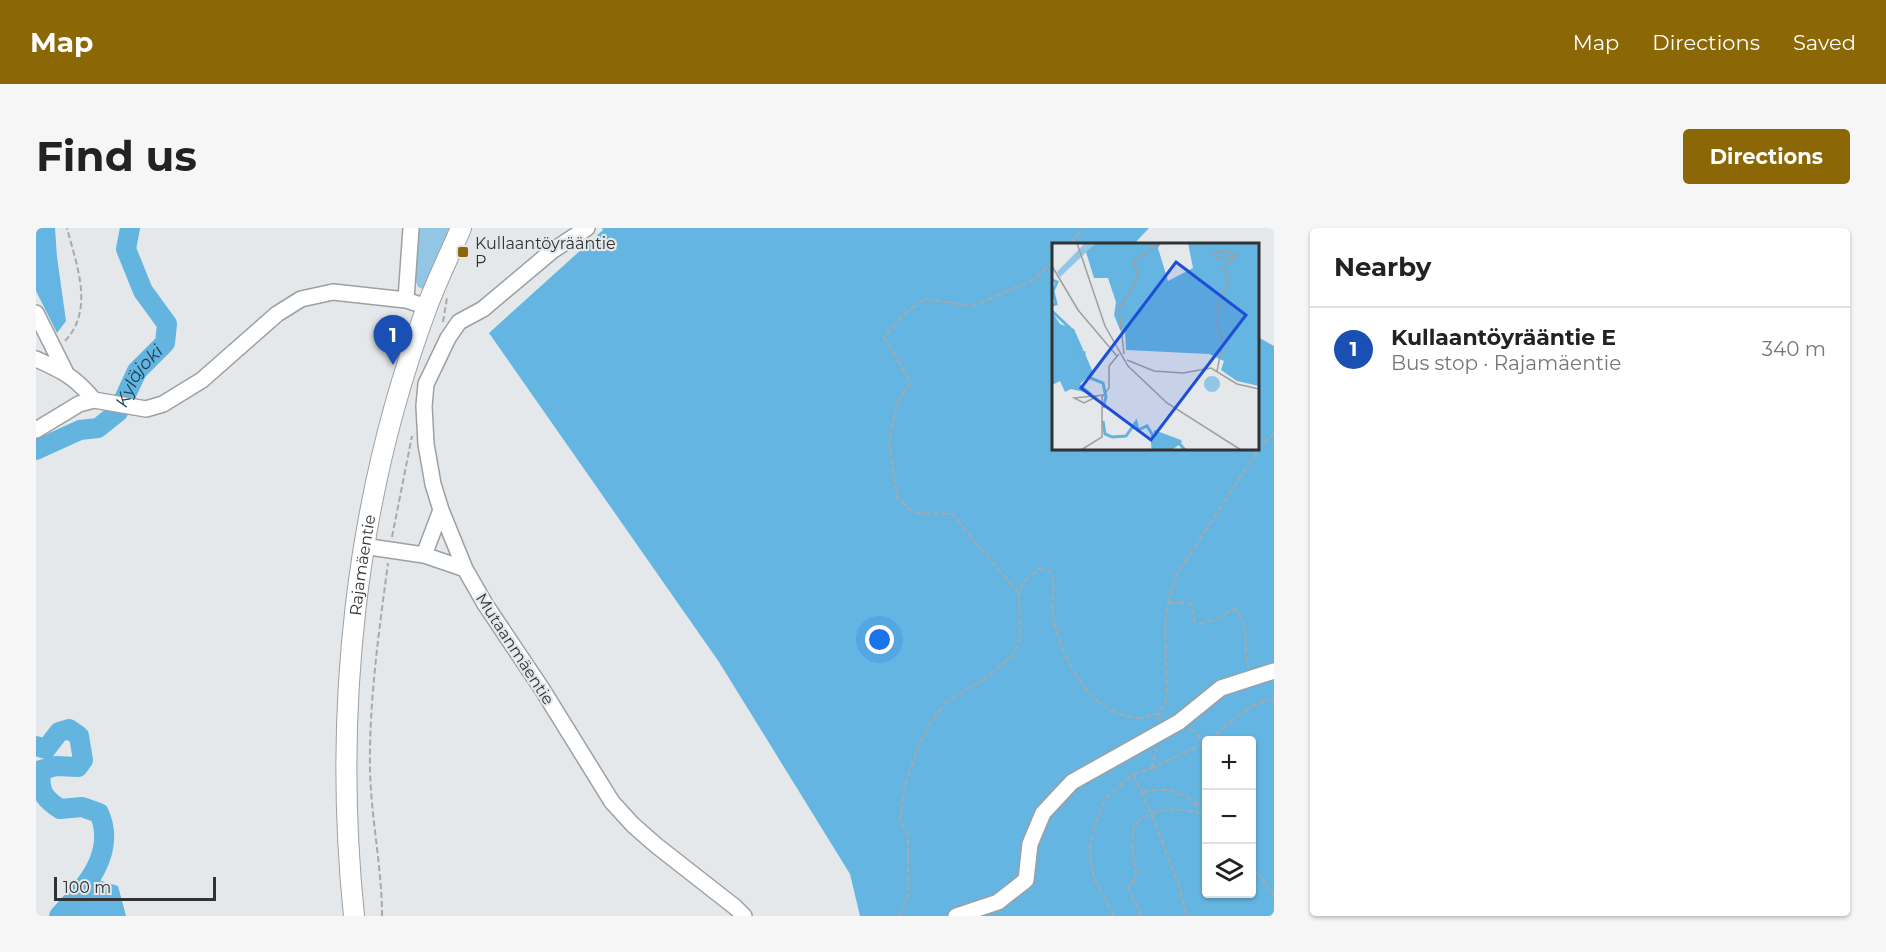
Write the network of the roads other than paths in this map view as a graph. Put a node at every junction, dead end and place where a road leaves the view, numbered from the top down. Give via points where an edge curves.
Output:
1 (411, 228) edge
2 (461, 228) edge
3 (587, 228) edge
4 (406, 300) junction
5 (36, 313) edge
6 (443, 315) junction
7 (36, 359) edge
8 (65, 371) junction
9 (94, 400) junction
10 (36, 430) edge
11 (441, 510) junction
12 (363, 546) junction
13 (424, 555) junction
14 (465, 569) junction
15 (1274, 671) edge
16 (354, 916) edge
17 (744, 916) edge
18 (956, 916) edge

1 - 4 street
2 - 6 main road, Rajamäentie
3 - 6 street via 552,251 483,309
4 - 6 street
4 - 9 street via 333,292 301,299 277,314 202,380 163,404 146,409
5 - 8 street
6 - 11 street, Mutaanmäentie via 444,346 426,384 424,406 426,444
6 - 12 main road, Rajamäentie via 392,417
7 - 8 street
8 - 9 street
9 - 10 street
11 - 13 street
11 - 14 street, Mutaanmäentie
12 - 13 street
12 - 16 main road, Rajamäentie via 348,696 347,837
13 - 14 street
14 - 17 street, Mutaanmäentie via 612,802 633,825
15 - 18 street via 1221,688 1179,722 1072,782 1043,813 1030,844 1026,879 998,902

